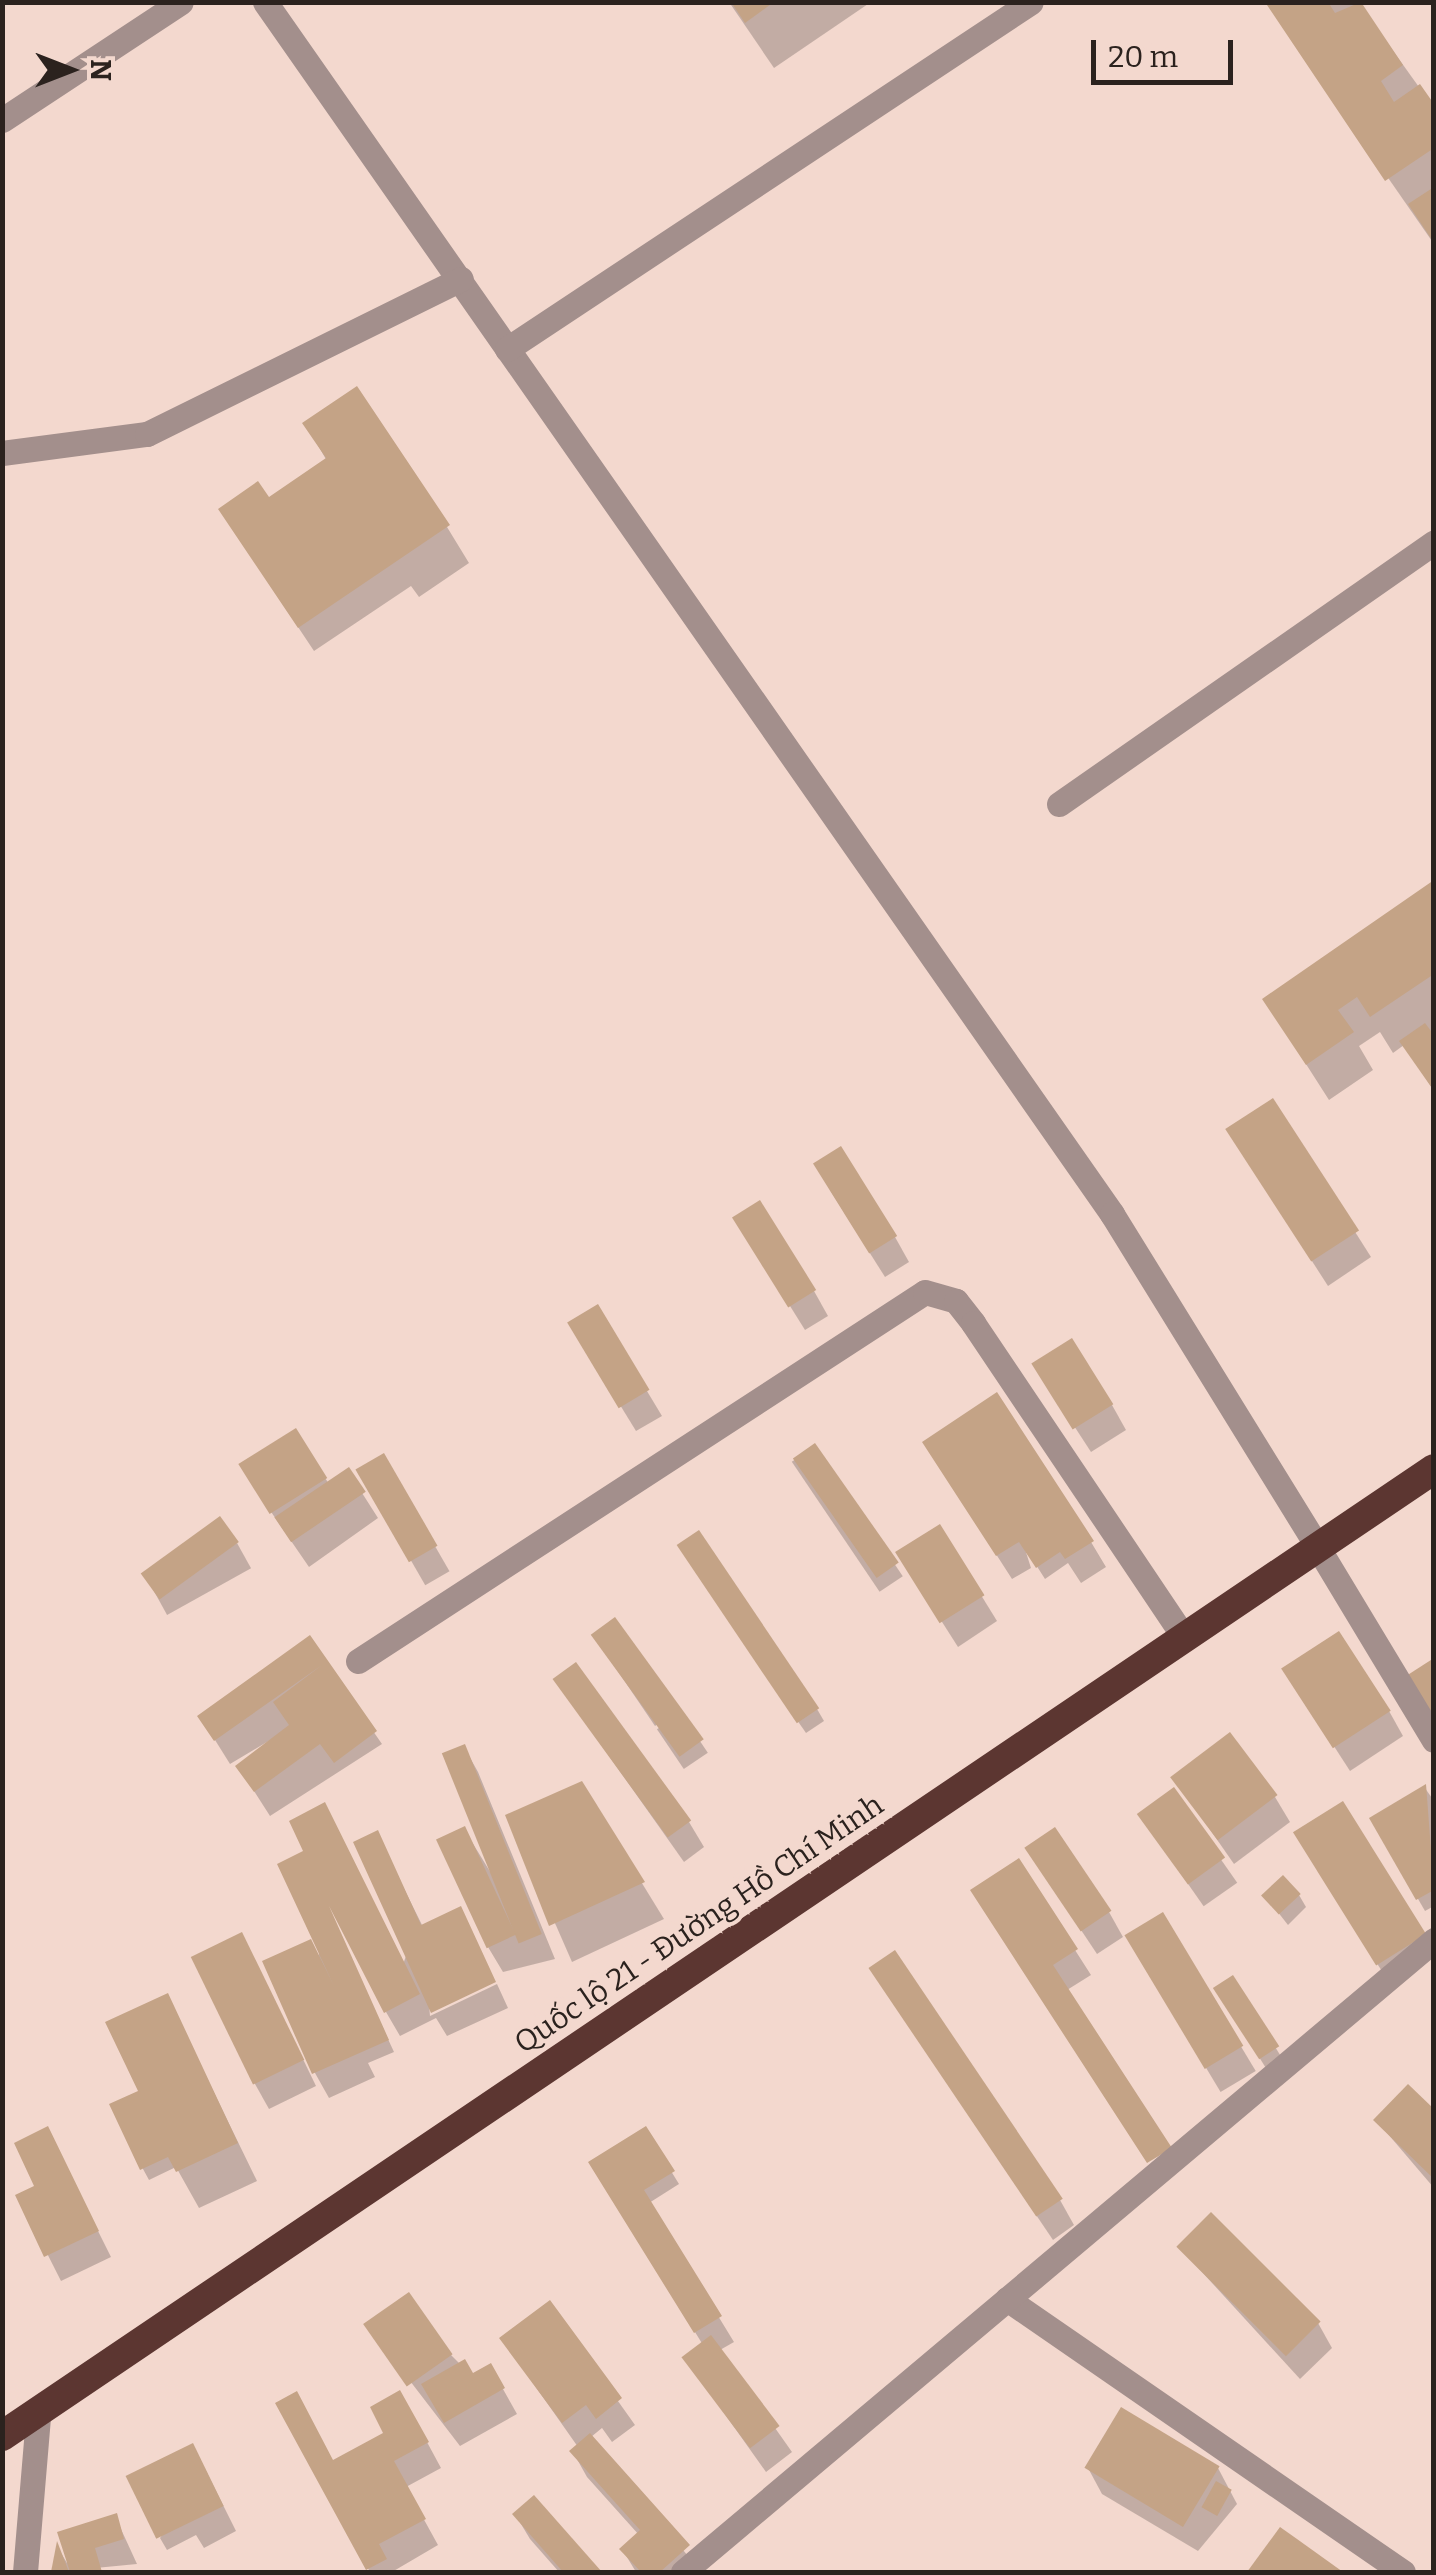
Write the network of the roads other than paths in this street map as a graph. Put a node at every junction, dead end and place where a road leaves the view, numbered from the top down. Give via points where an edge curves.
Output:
1 (181, 2) edge
2 (266, 2) edge
3 (1031, 2) edge
4 (2, 120) edge
5 (462, 279) junction
6 (507, 349) junction
7 (2, 452) edge
8 (1434, 542) edge
9 (1059, 804) dead end
10 (1434, 1469) edge
11 (1315, 1543) junction
12 (1183, 1636) junction
13 (358, 1661) dead end
14 (1434, 1740) edge
15 (1434, 1940) edge
16 (1007, 2300) junction
17 (38, 2416) junction
18 (2, 2436) edge
19 (25, 2572) edge
20 (683, 2572) edge
21 (1403, 2572) edge

1 - 4 street
2 - 5 street
3 - 6 street
5 - 6 street
5 - 7 street via 148,434
6 - 11 street via 1112,1214
8 - 9 street
10 - 11 highway, Quốc lộ 21 - Đường Hồ Chí Minh
11 - 12 highway, Quốc lộ 21 - Đường Hồ Chí Minh
11 - 14 street
12 - 13 street via 973,1323 956,1301 925,1292
12 - 17 highway, Quốc lộ 21 - Đường Hồ Chí Minh
15 - 16 street
16 - 20 street
16 - 21 street
17 - 18 highway, Quốc lộ 21 - Đường Hồ Chí Minh
17 - 19 street

